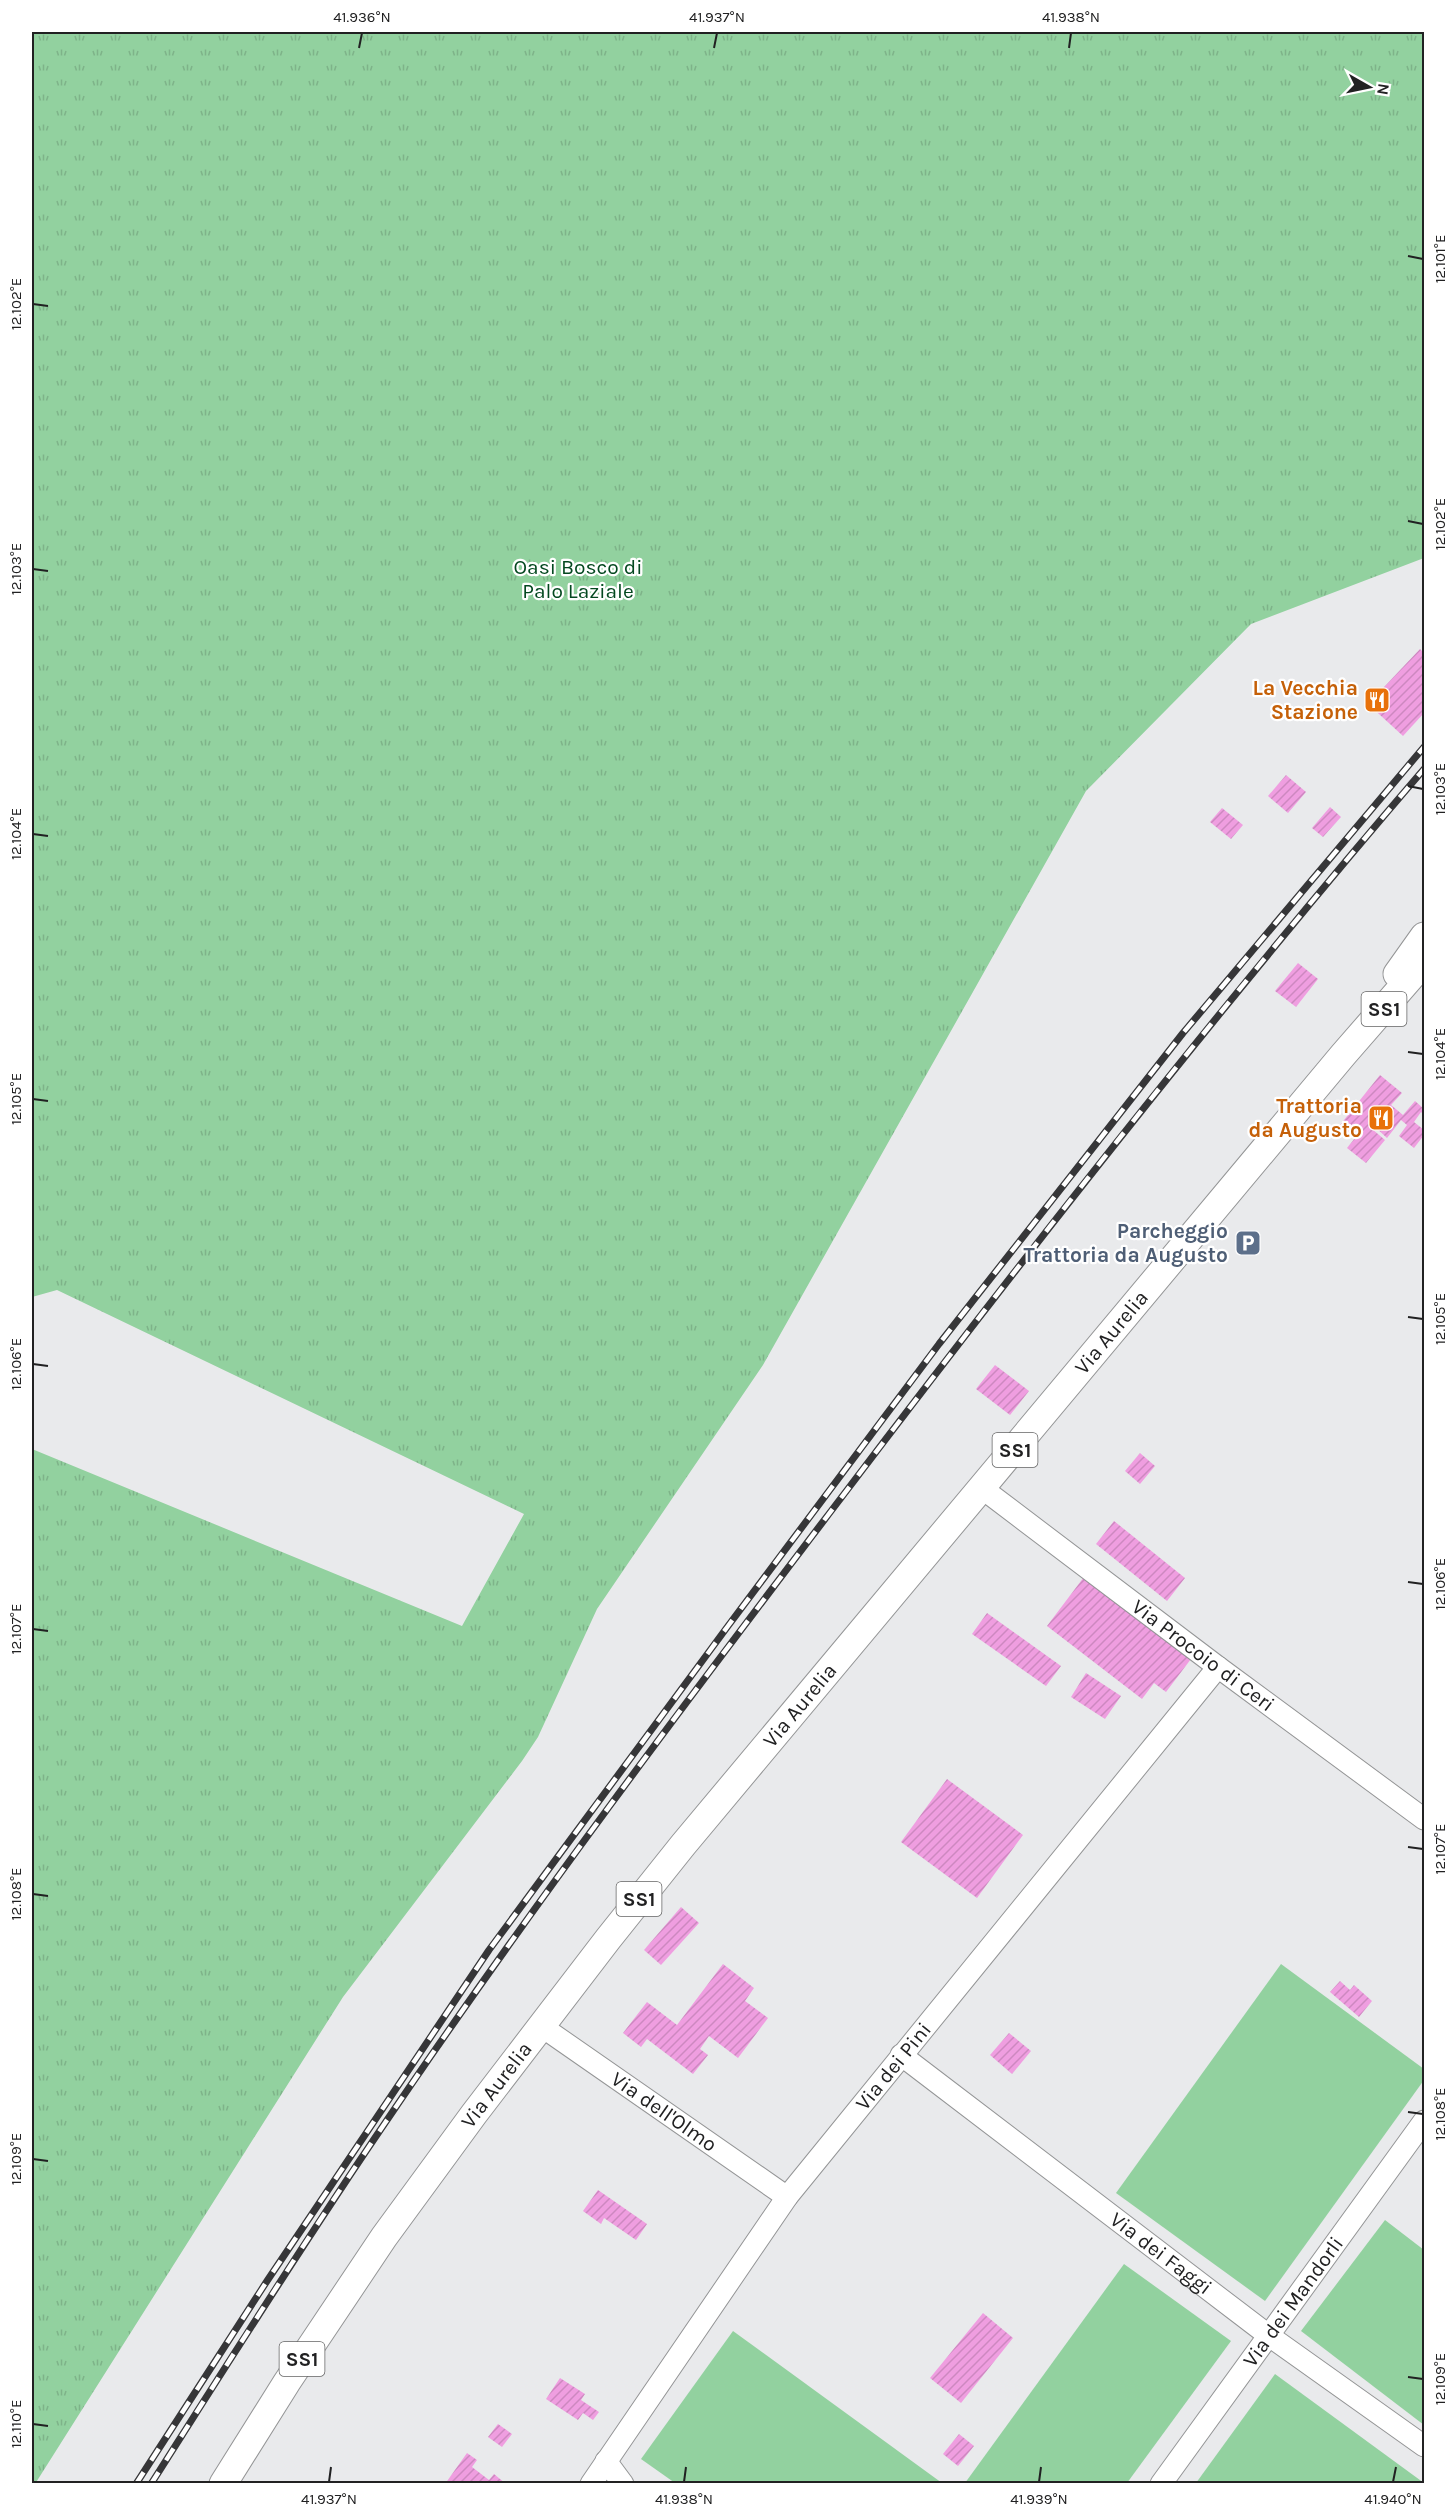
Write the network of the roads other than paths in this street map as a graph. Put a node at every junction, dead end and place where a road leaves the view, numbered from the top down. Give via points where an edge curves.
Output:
1 (1425, 936) edge
2 (1425, 962) edge
3 (1343, 1055) junction
4 (983, 1489) junction
5 (1218, 1667) junction
6 (1425, 1820) edge
7 (541, 2026) junction
8 (901, 2055) junction
9 (1425, 2121) edge
10 (787, 2197) junction
11 (1268, 2335) junction
12 (1425, 2446) edge
13 (606, 2461) junction
14 (222, 2484) edge
15 (591, 2484) edge
16 (623, 2484) edge
17 (1161, 2484) edge

1 - 3 main road
2 - 3 main road, Via Aurelia / SS1
3 - 4 main road, Via Aurelia / SS1
4 - 5 street, Via Procoio di Ceri
4 - 7 main road, Via Aurelia / SS1 via 656,1879
5 - 6 street, Via Procoio di Ceri
5 - 8 street, Via dei Pini
7 - 10 street, Via dell'Olmo
7 - 14 main road, Via Aurelia / SS1 via 384,2237
8 - 10 street, Via dei Pini
8 - 11 street, Via dei Faggi
9 - 11 street, Via dei Mandorli
10 - 13 street, Via dei Pini
11 - 12 street, Via dei Faggi
11 - 17 street, Via dei Mandorli
13 - 15 street, Via dei Pini
13 - 16 street

